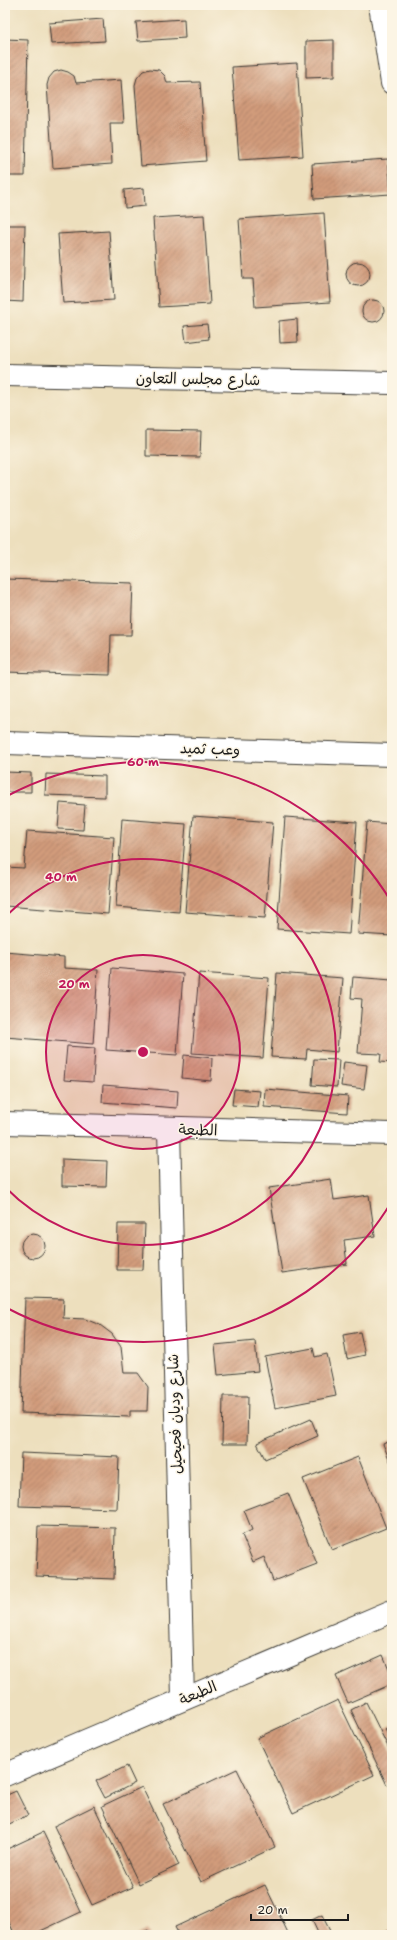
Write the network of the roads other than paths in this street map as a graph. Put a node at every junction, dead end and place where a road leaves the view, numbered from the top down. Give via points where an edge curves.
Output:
1 (380, 5) edge
2 (392, 83) edge
3 (5, 375) edge
4 (392, 383) edge
5 (5, 743) edge
6 (392, 755) edge
7 (5, 1123) edge
8 (169, 1129) junction
9 (392, 1134) edge
10 (392, 1611) edge
11 (183, 1700) junction
12 (5, 1775) edge

1 - 2 street
3 - 4 street, شارع مجلس التعاون
5 - 6 street, وعب ثميد
7 - 8 street, الطبعة
8 - 9 street, الطبعة
8 - 11 street, شارع وديان فحيحيل
10 - 11 street, الطبعة
11 - 12 street, الطبعة

